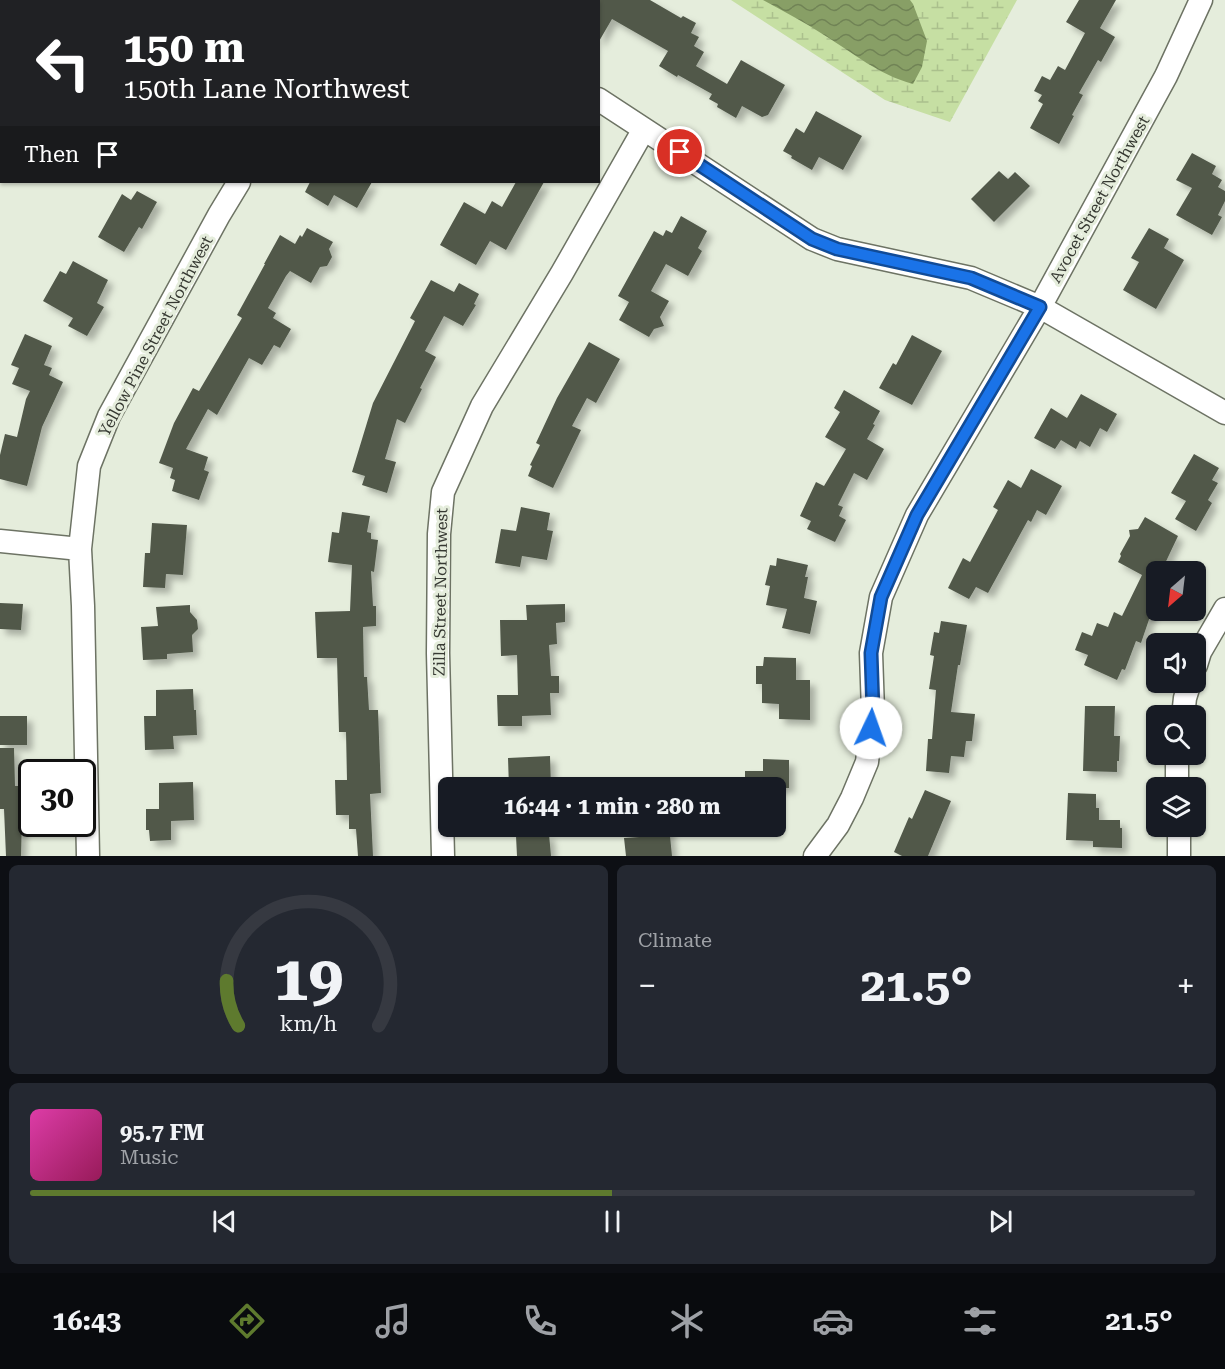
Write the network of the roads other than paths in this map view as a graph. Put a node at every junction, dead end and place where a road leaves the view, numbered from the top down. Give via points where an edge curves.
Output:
1 (1201, 0) edge
2 (600, 100) edge
3 (645, 129) junction
4 (238, 183) edge
5 (1040, 307) junction
6 (1225, 413) edge
7 (0, 541) edge
8 (80, 549) junction
9 (1225, 609) edge
10 (1206, 642) edge
11 (1179, 837) edge
12 (88, 856) edge
13 (443, 856) edge
14 (815, 856) edge
15 (1179, 856) edge

1 - 5 street, Avocet Street Northwest via 1166,76
2 - 3 street
3 - 5 street via 812,239 837,249 971,278
3 - 13 street, Zilla Street Northwest via 482,406 443,492 438,653
4 - 8 street, Yellow Pine Street Northwest via 109,416 89,466
5 - 6 street
5 - 14 street, Avocet Street Northwest via 917,515 881,597 871,653 873,711 867,762 838,825
7 - 8 street
8 - 12 street, Yellow Pine Street Northwest
9 - 10 street
11 - 15 street

